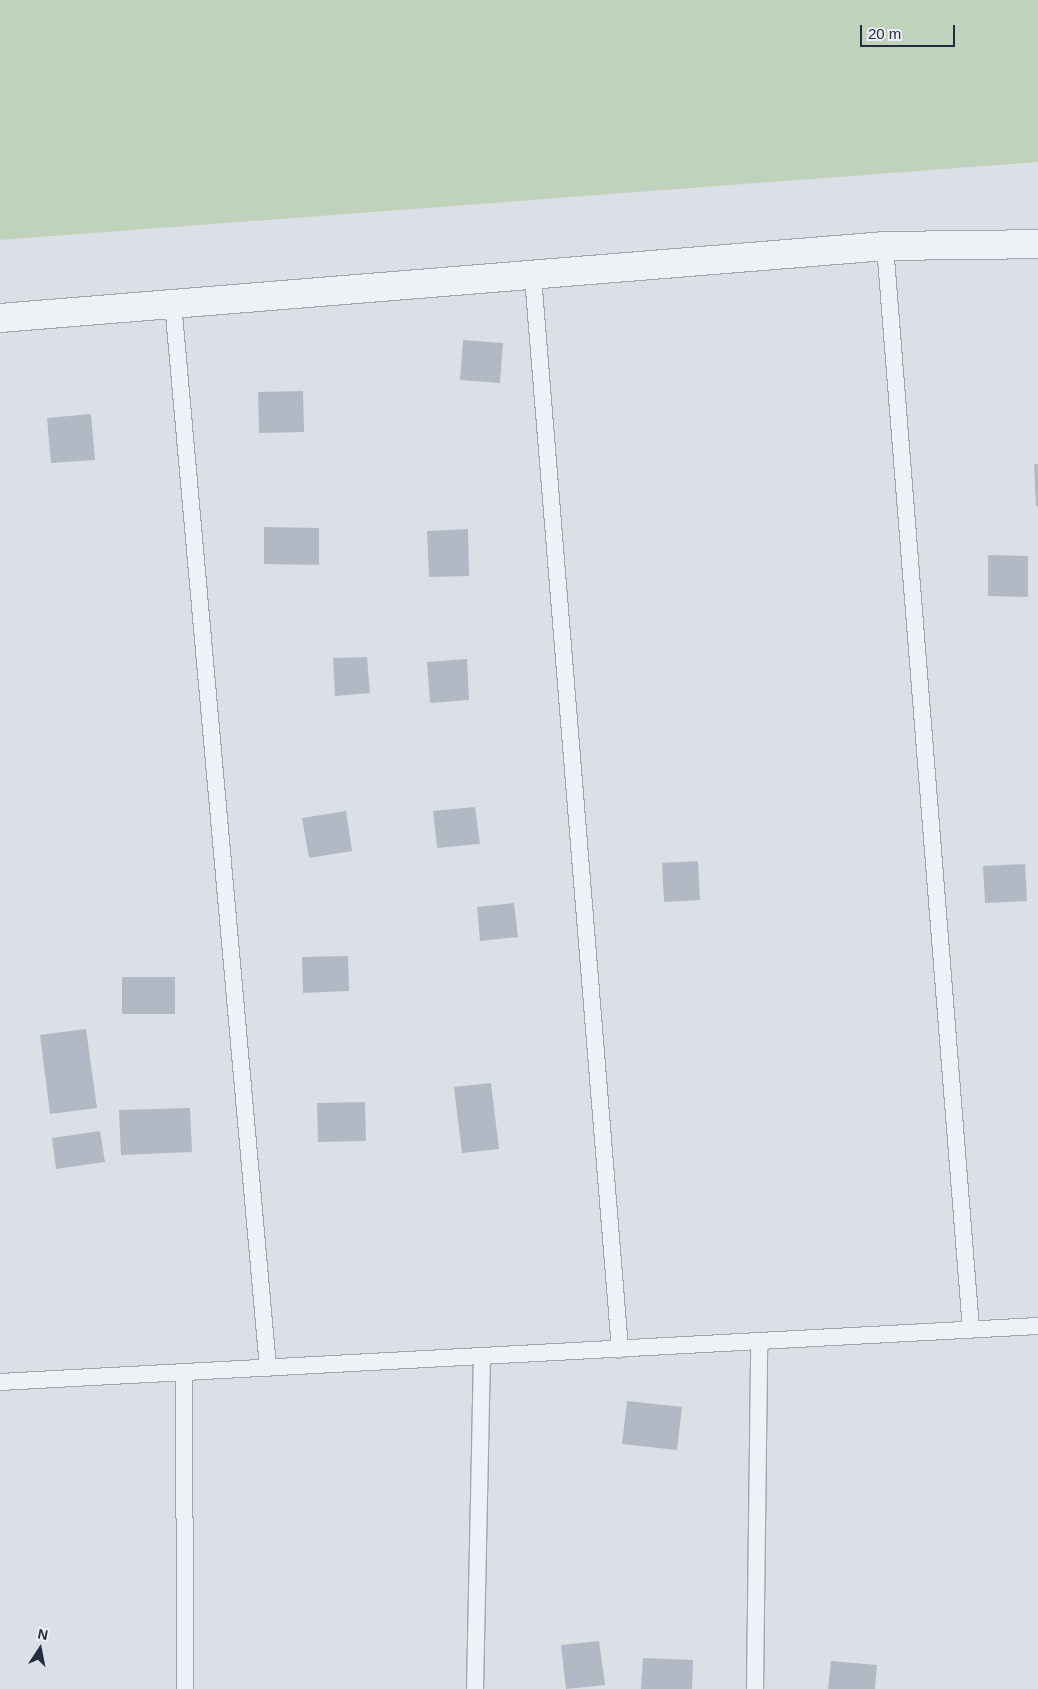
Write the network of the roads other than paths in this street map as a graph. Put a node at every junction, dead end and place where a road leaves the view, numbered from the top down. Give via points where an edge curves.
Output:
1 (1038, 244) edge
2 (885, 246) junction
3 (533, 277) junction
4 (172, 303) junction
5 (0, 318) edge
6 (1038, 1326) edge
7 (971, 1329) junction
8 (759, 1341) junction
9 (620, 1349) junction
10 (482, 1356) junction
11 (268, 1368) junction
12 (184, 1372) junction
13 (0, 1382) edge
14 (185, 1689) edge
15 (475, 1689) edge
16 (755, 1689) edge

1 - 2 street
2 - 3 street
2 - 7 lane
3 - 4 street
3 - 9 lane
4 - 5 street
4 - 11 lane
6 - 7 lane
7 - 8 lane
8 - 9 lane
8 - 16 lane
9 - 10 lane
10 - 11 lane
10 - 15 lane
11 - 12 lane
12 - 13 lane
12 - 14 lane

